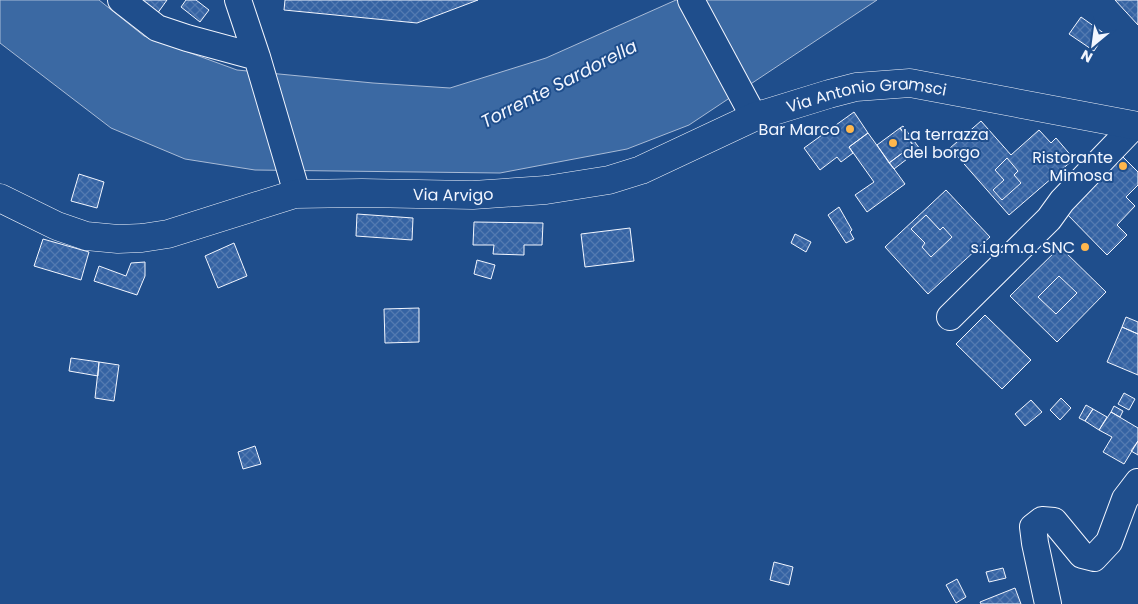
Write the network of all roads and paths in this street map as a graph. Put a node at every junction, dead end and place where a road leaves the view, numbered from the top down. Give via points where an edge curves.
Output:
1 (121, 0) edge
2 (238, 0) edge
3 (691, 0) edge
4 (257, 57) junction
5 (749, 110) junction
6 (1136, 125) edge
7 (609, 180) joint
8 (295, 188) junction
9 (0, 198) edge
10 (950, 316) dead end
11 (1138, 482) edge
12 (1048, 604) edge

1 - 4 street via 157,28
2 - 4 street
3 - 5 street
4 - 8 street
5 - 6 main road, Via Antonio Gramsci via 856,87 910,82
5 - 7 main road, Via Antonio Gramsci via 641,170
6 - 10 street, Via Antonio Gramsci via 1062,201 1049,219
7 - 8 main road, Via Arvigo via 546,190 473,195
8 - 9 main road, Via Arvigo via 168,234 118,239 86,236 57,226
11 - 12 street via 1125,499 1109,542 1094,558 1082,555 1054,522 1042,520 1033,527

